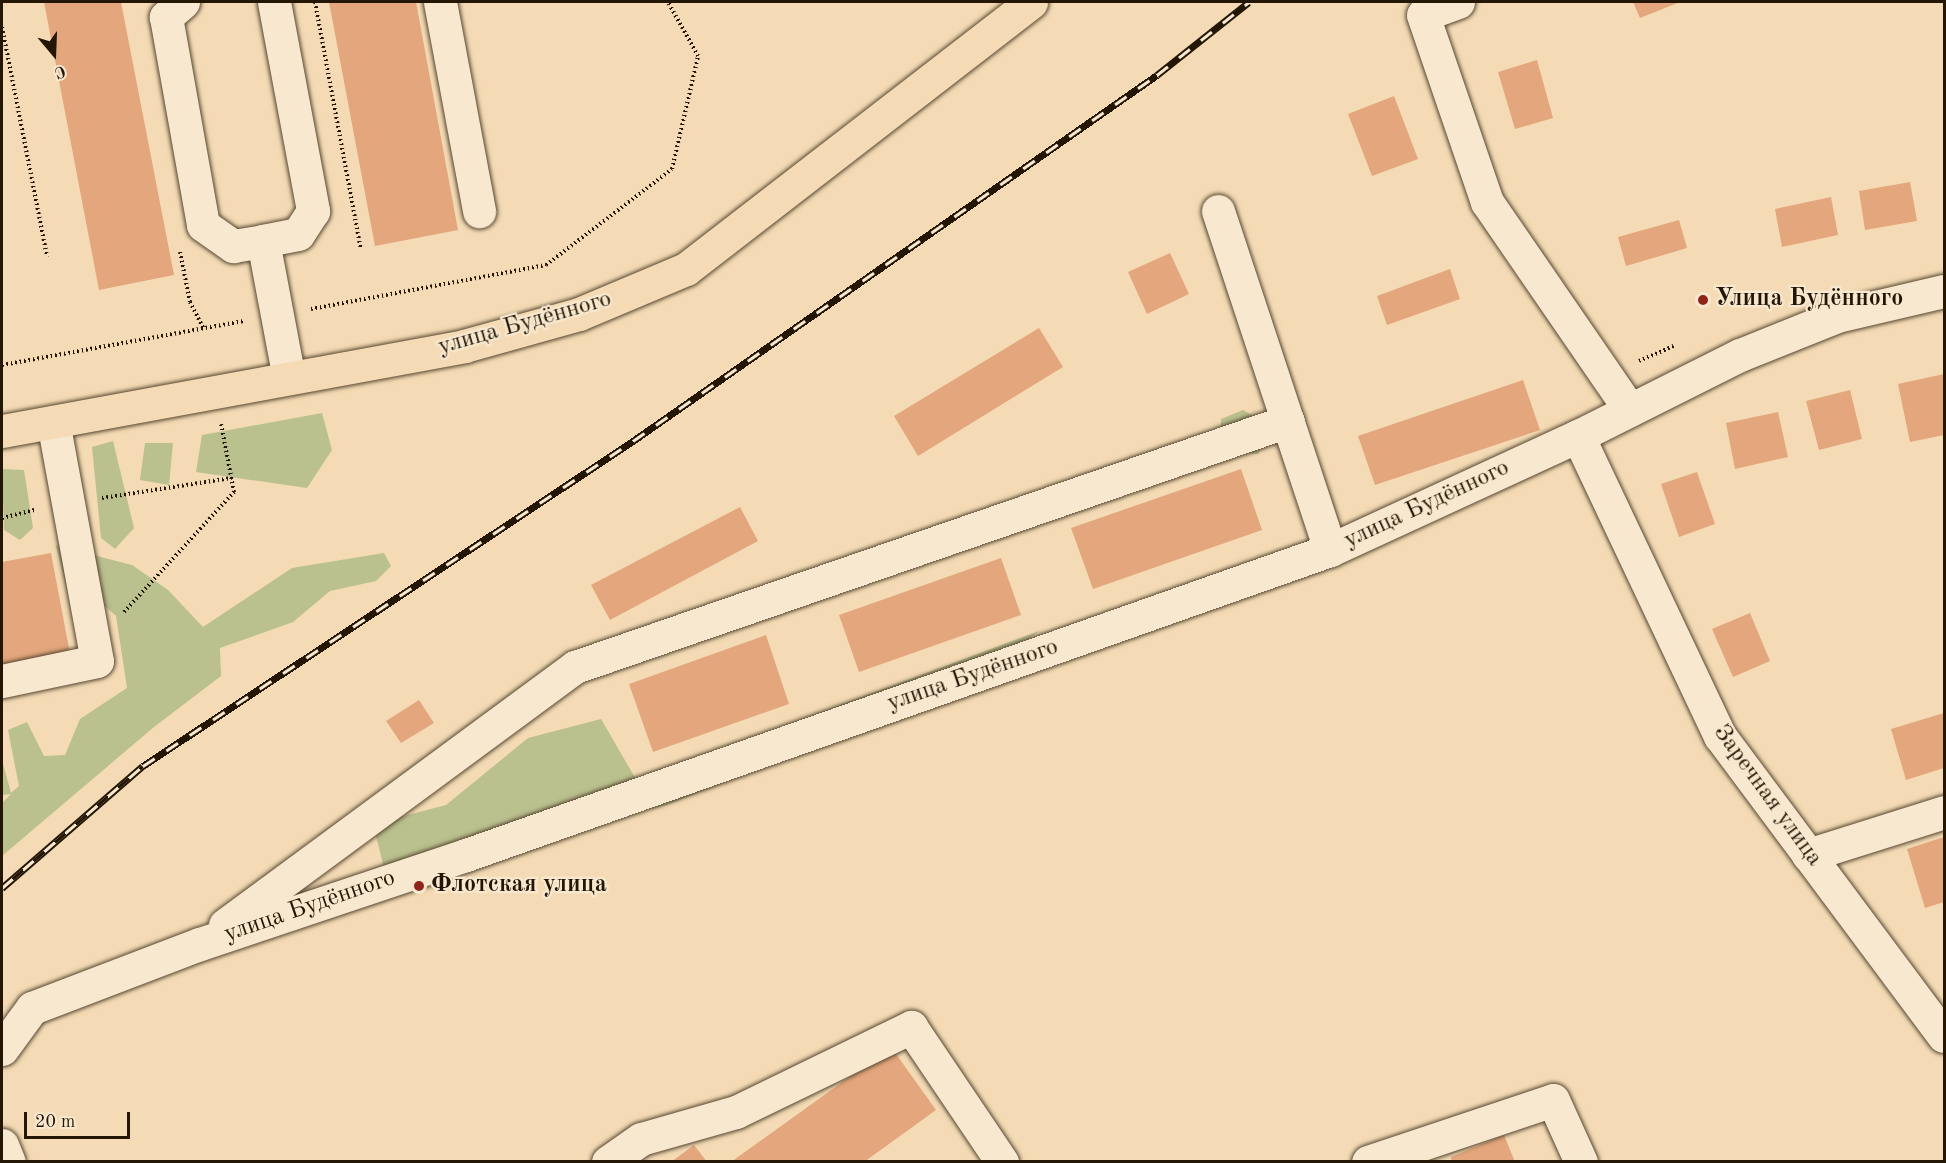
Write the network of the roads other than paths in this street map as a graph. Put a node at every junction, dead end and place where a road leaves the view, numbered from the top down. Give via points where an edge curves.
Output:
1 (183, 2) edge
2 (274, 2) edge
3 (440, 2) edge
4 (1031, 2) edge
5 (1458, 2) edge
6 (479, 211) dead end
7 (1218, 211) dead end
8 (263, 241) junction
9 (1944, 291) edge
10 (289, 378) junction
11 (1630, 410) junction
12 (1288, 421) junction
13 (52, 422) junction
14 (2, 431) edge
15 (1578, 436) junction
16 (1330, 550) junction
17 (2, 681) edge
18 (1944, 812) edge
19 (1808, 855) junction
20 (200, 944) junction
21 (1944, 1036) edge
22 (2, 1048) edge
23 (2, 1145) edge
24 (9, 1161) edge
25 (608, 1161) edge
26 (1002, 1161) edge
27 (1368, 1161) edge
28 (1581, 1161) edge

1 - 8 street via 166,17 203,225 233,246
2 - 8 street via 313,211 298,234
3 - 6 street
4 - 10 main road, улица Будённого via 686,269 579,314 464,345
5 - 11 street via 1423,15 1488,202
7 - 12 street
8 - 10 street
9 - 11 street, улица Будённого via 1837,316 1740,355
10 - 13 main road, улица Будённого
11 - 15 street, улица Будённого
12 - 16 street
12 - 20 street via 575,667
13 - 14 main road, улица Будённого
13 - 17 street via 98,661
15 - 16 street, улица Будённого
15 - 19 street, Заречная улица via 1720,736
16 - 20 street, улица Будённого via 466,855
18 - 19 street
19 - 21 street, Заречная улица
20 - 22 street, улица Будённого via 32,1008
23 - 24 street
25 - 26 street via 641,1139 736,1112 911,1027
27 - 28 street via 1553,1100

